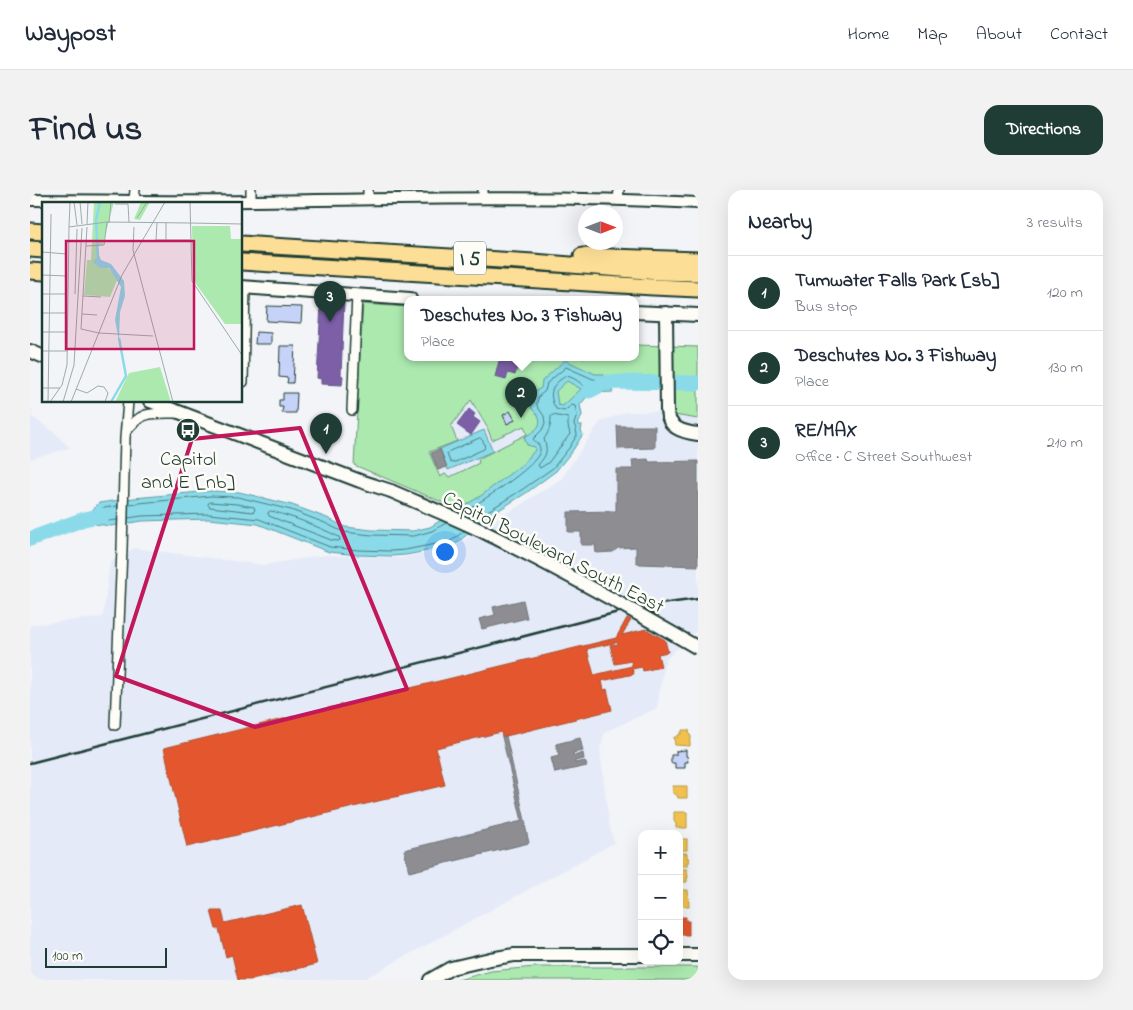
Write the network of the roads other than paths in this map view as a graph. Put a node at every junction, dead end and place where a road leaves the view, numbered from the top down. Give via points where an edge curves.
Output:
1 (368, 194) edge
2 (483, 194) edge
3 (135, 195) edge
4 (251, 195) edge
5 (618, 195) edge
6 (30, 200) edge
7 (698, 202) edge
8 (242, 244) edge
9 (324, 249) junction
10 (698, 260) edge
11 (242, 262) edge
12 (698, 273) edge
13 (243, 287) edge
14 (698, 289) edge
15 (357, 296) junction
16 (404, 299) edge
17 (639, 312) edge
18 (666, 313) junction
19 (698, 315) edge
20 (30, 351) edge
21 (42, 356) edge
22 (244, 382) dead end
23 (128, 402) edge
24 (153, 402) edge
25 (352, 410) dead end
26 (178, 412) junction
27 (126, 432) junction
28 (698, 434) edge
29 (698, 648) edge
30 (115, 725) dead end
31 (638, 955) edge
32 (683, 955) edge
33 (698, 955) edge
34 (430, 980) edge

1 - 2 street
1 - 4 street
2 - 5 street
3 - 4 street
3 - 6 street
5 - 7 street
8 - 9 highway, I 5
9 - 10 highway via 354,246
9 - 12 highway, I 5
11 - 14 highway, I 5
13 - 15 main road
13 - 22 street
15 - 16 main road
15 - 25 street
17 - 18 main road
18 - 19 main road
18 - 28 main road via 668,419 679,430
20 - 21 main road
23 - 27 street
24 - 26 main road, Capitol Boulevard South East
26 - 27 street via 148,414 133,422
26 - 29 main road, Capitol Boulevard South East, bridge via 391,491 487,534
27 - 30 street
31 - 34 main road via 514,955 451,968
32 - 33 main road

